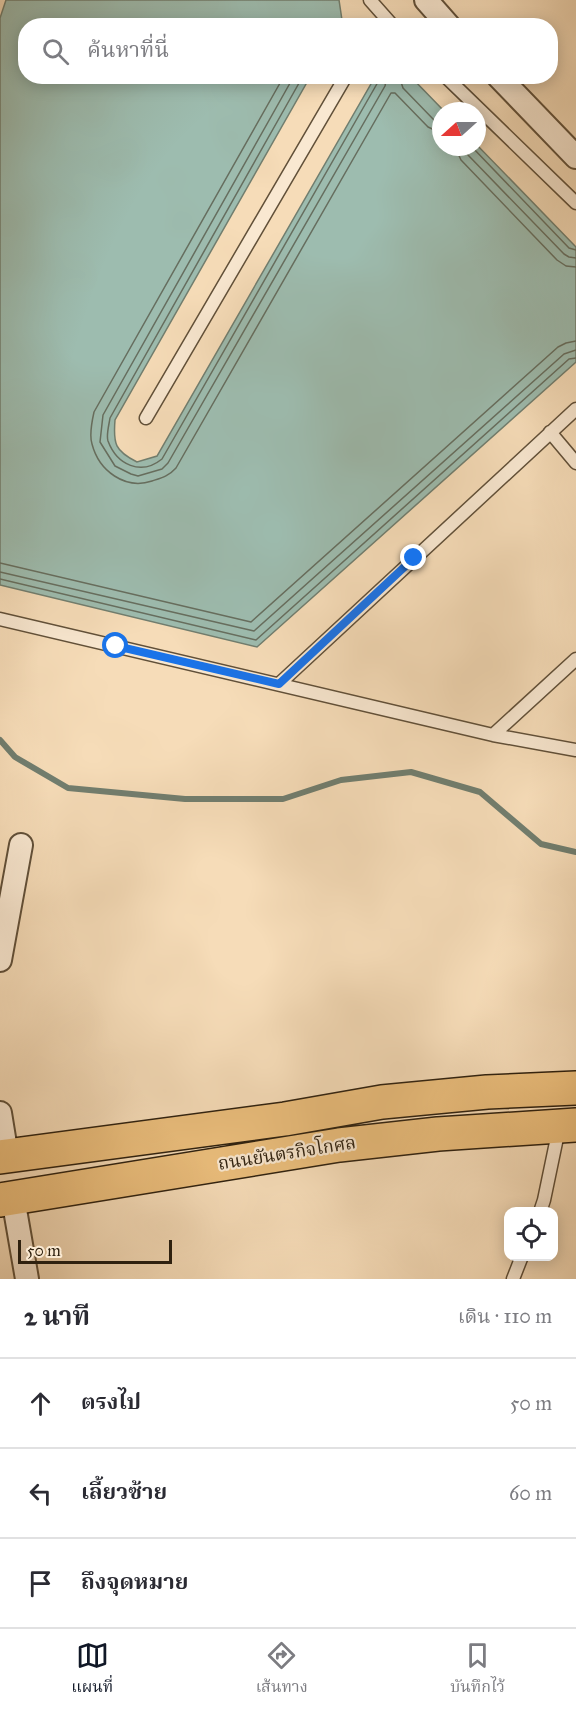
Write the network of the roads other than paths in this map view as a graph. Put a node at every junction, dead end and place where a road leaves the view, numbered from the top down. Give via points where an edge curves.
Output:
1 (370, 0) edge
2 (426, 0) edge
3 (382, 14) junction
4 (380, 18) edge
5 (386, 18) edge
6 (442, 18) edge
7 (341, 84) edge
8 (453, 84) edge
9 (506, 84) edge
10 (576, 157) edge
11 (576, 203) edge
12 (576, 409) edge
13 (146, 418) dead end
14 (550, 432) junction
15 (576, 463) edge
16 (0, 619) edge
17 (576, 659) edge
18 (279, 684) junction
19 (493, 735) junction
20 (576, 750) edge
21 (21, 845) dead end
22 (0, 960) edge
23 (576, 1088) edge
24 (0, 1113) edge
25 (568, 1125) edge
26 (3, 1156) edge
27 (7, 1199) edge
28 (542, 1207) edge
29 (520, 1261) edge
30 (27, 1279) edge
31 (513, 1279) edge

1 - 3 lane
2 - 6 street
3 - 4 lane
3 - 5 lane
7 - 13 lane
8 - 11 lane
9 - 10 street
12 - 14 lane
14 - 15 lane
14 - 18 lane
16 - 18 lane
17 - 19 lane
18 - 19 lane
19 - 20 lane
21 - 22 street
23 - 26 highway, ถนนยันตรกิจโกศล via 382,1102
24 - 26 street
25 - 27 highway, ถนนยันตรกิจโกศล via 339,1145
25 - 28 lane
27 - 30 street
29 - 31 lane

